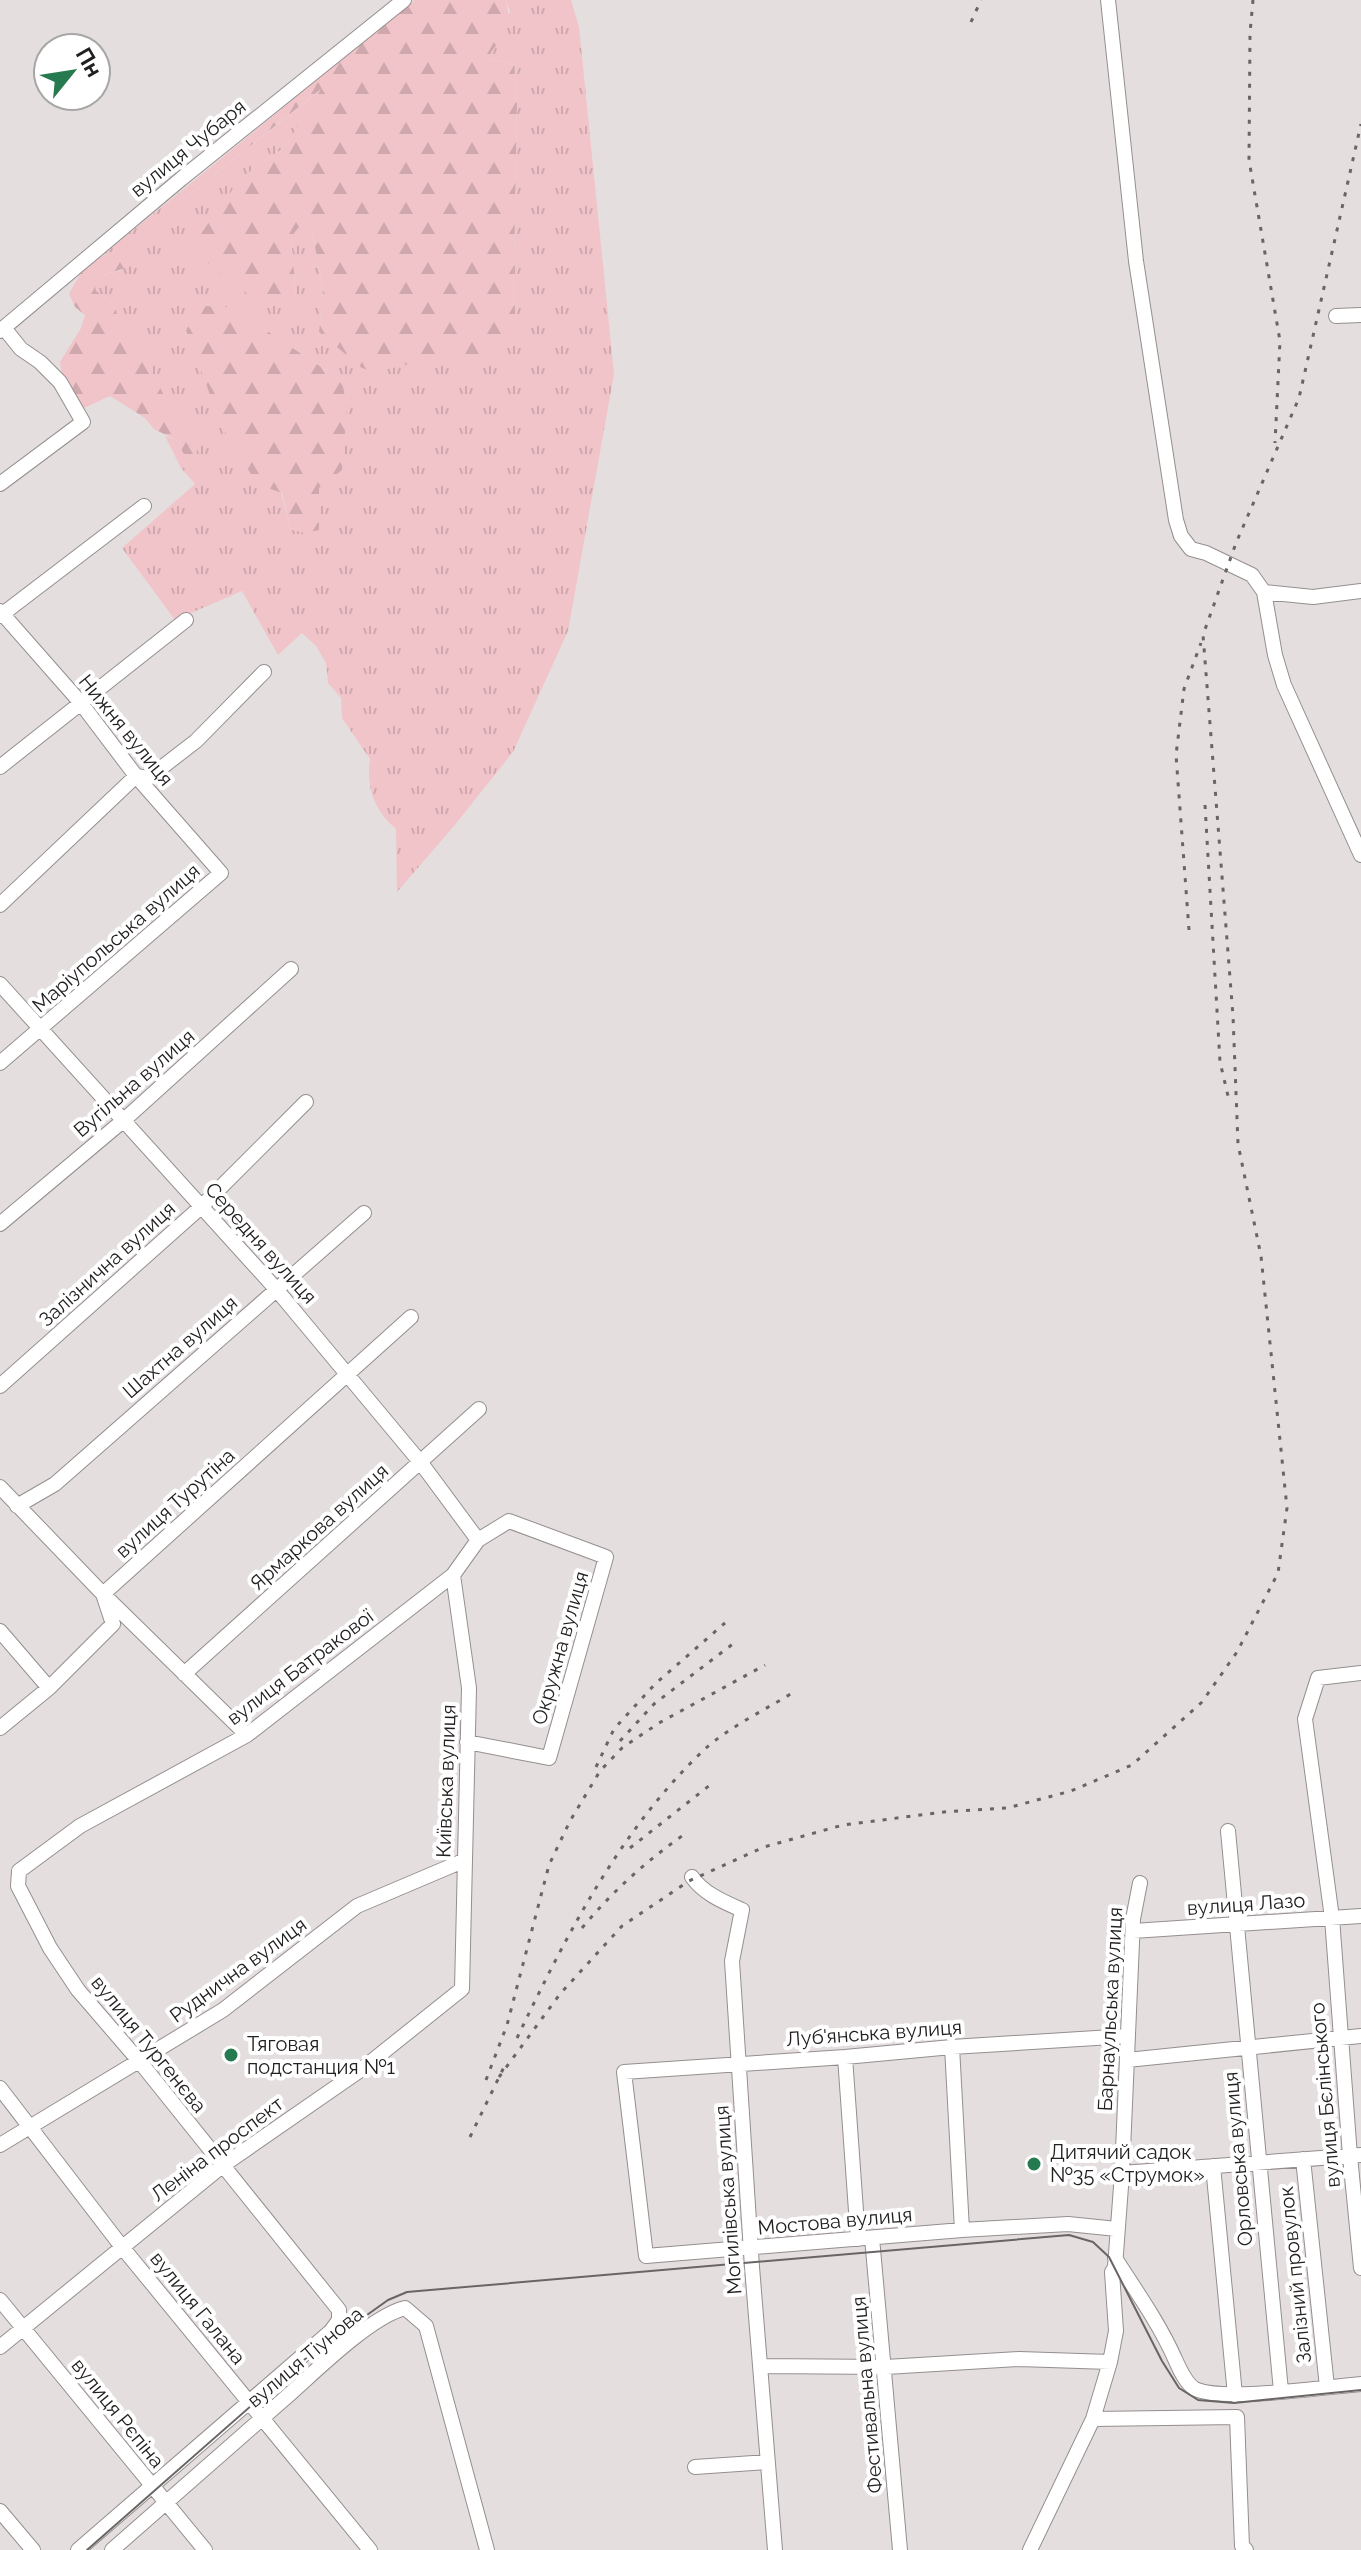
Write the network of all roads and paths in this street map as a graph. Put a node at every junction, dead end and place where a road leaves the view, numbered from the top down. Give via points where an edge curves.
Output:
1 (404, 0) edge
2 (1108, 0) edge
3 (1361, 315) edge
4 (1336, 316) dead end
5 (2, 330) edge
6 (0, 484) edge
7 (144, 506) dead end
8 (1361, 591) edge
9 (1264, 592) junction
10 (1, 614) edge
11 (186, 620) dead end
12 (264, 672) dead end
13 (80, 702) junction
14 (0, 767) edge
15 (136, 776) junction
16 (1361, 855) edge
17 (221, 873) joint
18 (0, 905) edge
19 (291, 969) dead end
20 (0, 984) edge
21 (39, 1030) junction
22 (0, 1063) edge
23 (306, 1102) dead end
24 (124, 1120) junction
25 (202, 1206) junction
26 (364, 1213) dead end
27 (0, 1224) edge
28 (276, 1289) junction
29 (411, 1317) dead end
30 (349, 1374) junction
31 (0, 1386) edge
32 (479, 1409) dead end
33 (421, 1463) junction
34 (0, 1487) edge
35 (17, 1506) junction
36 (478, 1540) junction
37 (453, 1575) junction
38 (103, 1594) junction
39 (0, 1631) edge
40 (1361, 1673) edge
41 (184, 1674) junction
42 (49, 1688) junction
43 (0, 1728) edge
44 (247, 1735) junction
45 (467, 1742) junction
46 (1228, 1831) dead end
47 (463, 1861) junction
48 (692, 1877) dead end
49 (1140, 1883) dead end
50 (18, 1886) joint
51 (1361, 1916) edge
52 (1332, 1918) junction
53 (1237, 1924) junction
54 (1133, 1931) junction
55 (462, 1989) joint
56 (1128, 2036) junction
57 (1361, 2036) edge
58 (1341, 2038) junction
59 (952, 2047) junction
60 (1248, 2047) junction
61 (845, 2057) junction
62 (1127, 2060) junction
63 (140, 2062) junction
64 (738, 2063) junction
65 (624, 2072) joint
66 (0, 2088) edge
67 (29, 2128) junction
68 (0, 2145) edge
69 (1355, 2155) edge
70 (1303, 2159) junction
71 (1258, 2163) junction
72 (222, 2166) junction
73 (1213, 2166) junction
74 (1122, 2173) junction
75 (1117, 2229) junction
76 (962, 2230) junction
77 (865, 2238) junction
78 (122, 2247) junction
79 (751, 2249) junction
80 (1115, 2258) junction
81 (1361, 2268) edge
82 (0, 2300) edge
83 (23, 2329) junction
84 (331, 2331) joint
85 (0, 2347) edge
86 (1110, 2362) junction
87 (760, 2366) junction
88 (886, 2367) junction
89 (1361, 2384) edge
90 (1327, 2387) junction
91 (1281, 2391) junction
92 (1235, 2395) junction
93 (248, 2401) junction
94 (262, 2419) junction
95 (1093, 2419) junction
96 (768, 2462) junction
97 (695, 2467) dead end
98 (152, 2486) junction
99 (165, 2503) junction
100 (0, 2511) edge
101 (33, 2550) edge
102 (78, 2550) edge
103 (112, 2550) edge
104 (205, 2550) edge
105 (370, 2550) edge
106 (487, 2550) edge
107 (775, 2550) edge
108 (900, 2550) edge
109 (1030, 2550) edge
110 (1246, 2550) edge

1 - 5 street, вулиця Чубаря
2 - 9 street via 1136,261 1176,520 1191,549 1252,575
3 - 4 street
5 - 6 street via 60,382 83,422
7 - 10 street
8 - 9 street via 1313,597
9 - 16 street via 1284,685
10 - 13 street, Нижня вулиця
11 - 13 street
12 - 15 street via 196,741 148,778
13 - 14 street
13 - 15 street, Нижня вулиця
15 - 17 street, Нижня вулиця
15 - 18 street
17 - 21 street, Маріупольська вулиця
19 - 24 street, Вугільна вулиця
20 - 21 street, Середня вулиця
21 - 22 street, Маріупольська вулиця
21 - 24 street, Середня вулиця
23 - 25 street, Залізнична вулиця
24 - 25 street, Середня вулиця
24 - 27 street, Вугільна вулиця
25 - 28 street, Середня вулиця
25 - 31 street, Залізнична вулиця
26 - 28 street, Шахтна вулиця
28 - 30 street, Середня вулиця
28 - 35 street, Шахтна вулиця via 55,1484
29 - 30 street, вулиця Турутіна
30 - 33 street, Середня вулиця
30 - 38 street, вулиця Турутіна
32 - 33 street, Ярмаркова вулиця
33 - 36 street, Середня вулиця
33 - 41 street, Ярмаркова вулиця
34 - 35 street
35 - 38 street
36 - 37 street, вулиця Батракової
36 - 45 street, Окружна вулиця via 509,1521 606,1557 549,1758
37 - 44 street, вулиця Батракової
37 - 45 street, Київська вулиця via 469,1688
38 - 41 street
38 - 42 street via 113,1624
39 - 42 street
40 - 52 street via 1318,1678 1305,1719
41 - 44 street
42 - 43 street
44 - 50 street, вулиця Батракової via 80,1826 19,1871
45 - 47 street, Київська вулиця
46 - 53 street, Орловська вулиця
47 - 55 street, Київська вулиця
47 - 63 street, Руднична вулиця via 357,1906 223,2010
48 - 64 street, Могилівська вулиця via 742,1910 732,1961
49 - 54 street, Барнаульська вулиця
50 - 63 street, вулиця Тургенєва via 78,1990
51 - 52 street, вулиця Лазо
52 - 53 street, вулиця Лазо
52 - 58 street, вулиця Бєлінського
53 - 54 street, вулиця Лазо
53 - 60 street, Орловська вулиця
54 - 56 street, Барнаульська вулиця
55 - 72 street, Леніна проспект via 362,2069
56 - 59 street, Луб'янська вулиця
56 - 62 street, Барнаульська вулиця
57 - 58 street
58 - 60 street
58 - 69 street, вулиця Бєлінського
59 - 61 street, Луб'янська вулиця
59 - 76 street
60 - 62 street
60 - 71 street, Орловська вулиця
61 - 64 street, Луб'янська вулиця
61 - 77 street, Фестивальна вулиця
62 - 74 street, Барнаульська вулиця
63 - 67 street, Руднична вулиця
63 - 72 street, вулиця Тургенєва
64 - 65 street, Луб'янська вулиця
64 - 79 street, Могилівська вулиця
65 - 79 street, Мостова вулиця via 646,2256
66 - 67 street, вулиця Галана
67 - 68 street, Руднична вулиця
67 - 78 street, вулиця Галана
69 - 70 street
69 - 81 street, вулиця Бєлінського
70 - 71 street
70 - 90 street, Залізний провулок
71 - 73 street
71 - 91 street, Орловська вулиця
72 - 78 street, Леніна проспект
72 - 84 street, вулиця Тургенєва via 339,2310
73 - 74 street
73 - 92 street
74 - 75 street, Барнаульська вулиця
75 - 76 street, Мостова вулиця via 1068,2224
75 - 80 street, Барнаульська вулиця
76 - 77 street, Мостова вулиця
77 - 79 street, Мостова вулиця
77 - 88 street, Фестивальна вулиця
78 - 83 street, Леніна проспект
78 - 93 street, вулиця Галана
79 - 87 street, Могилівська вулиця
80 - 86 street, Барнаульська вулиця via 1116,2331
80 - 92 street via 1193,2388
82 - 83 street, вулиця Рєпіна
83 - 85 street, Леніна проспект
83 - 98 street, вулиця Рєпіна
84 - 93 street, вулиця Тіунова
86 - 88 street via 1019,2359
86 - 95 street, Барнаульська вулиця
87 - 88 street
87 - 96 street, Могилівська вулиця
88 - 108 street, Фестивальна вулиця
89 - 90 street
90 - 91 street
91 - 92 street
93 - 94 street, вулиця Галана
93 - 98 street, вулиця Тіунова
94 - 99 street, вулиця Тіунова
94 - 105 street, вулиця Галана
94 - 106 street, вулиця Тіунова via 375,2324 405,2308 426,2326
95 - 109 street, Барнаульська вулиця
95 - 110 street via 1237,2417
96 - 97 street
96 - 107 street, Могилівська вулиця
98 - 99 street, вулиця Рєпіна
98 - 102 street, вулиця Тіунова
99 - 103 street, вулиця Тіунова
99 - 104 street, вулиця Рєпіна
100 - 101 street

